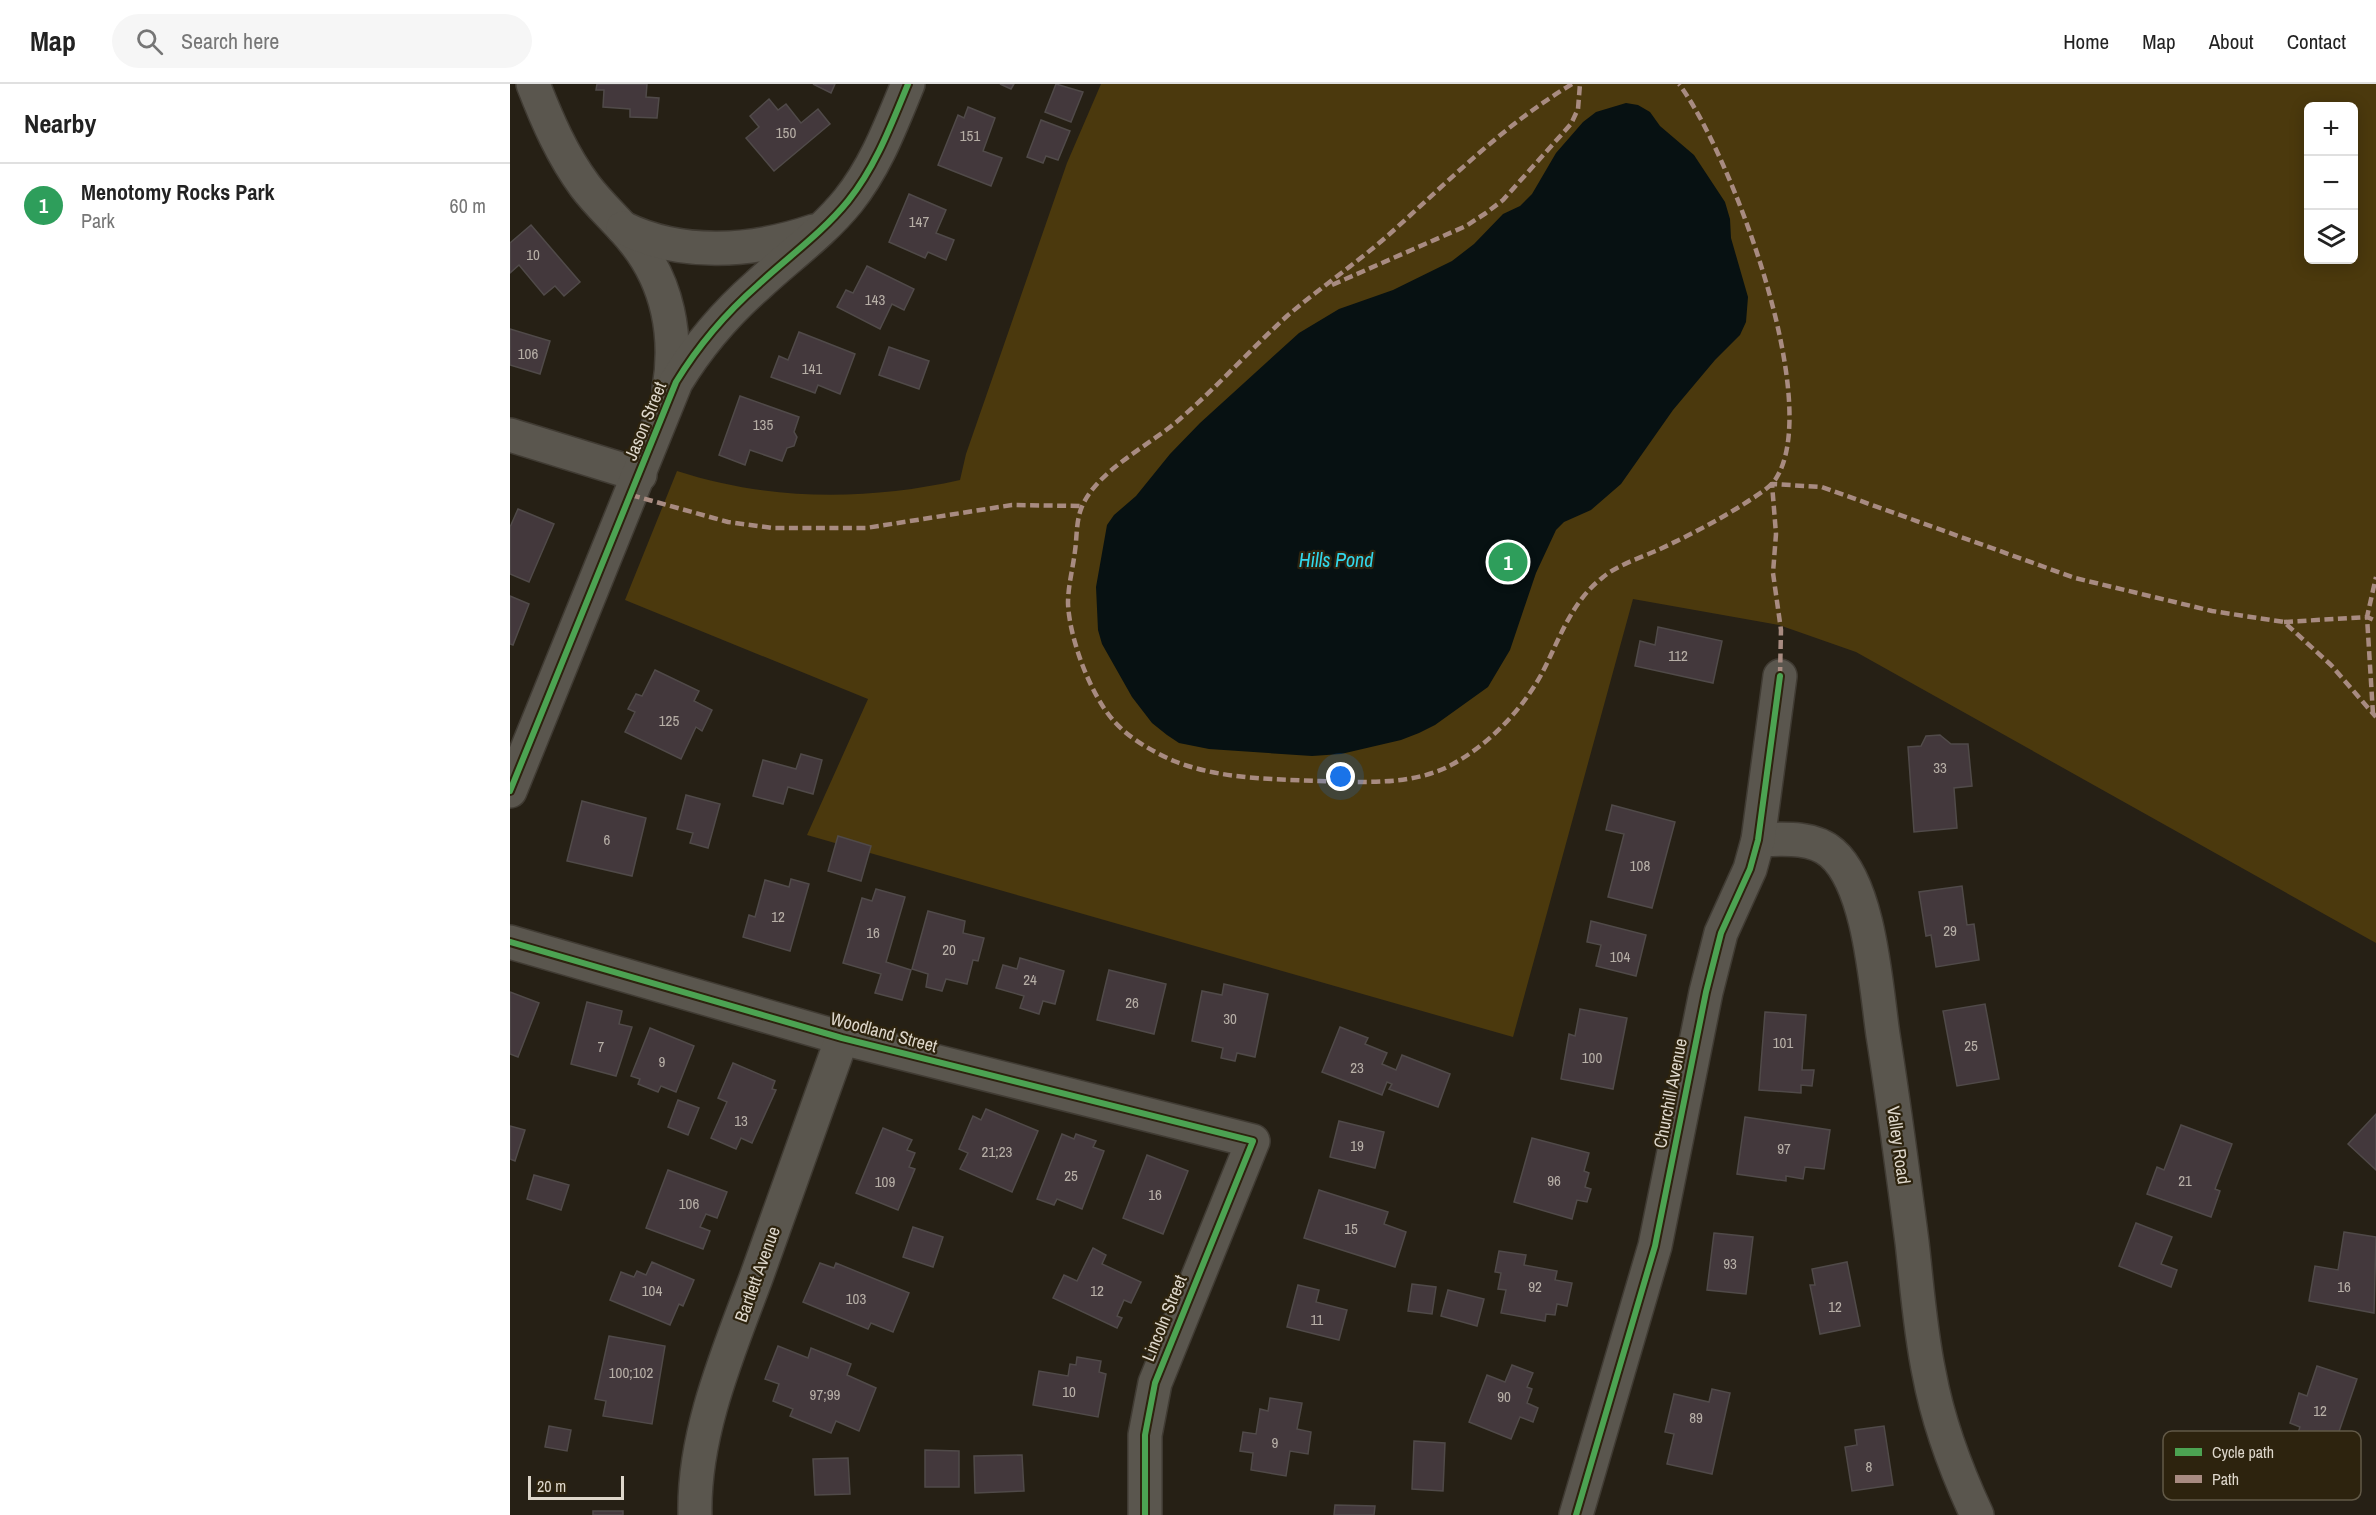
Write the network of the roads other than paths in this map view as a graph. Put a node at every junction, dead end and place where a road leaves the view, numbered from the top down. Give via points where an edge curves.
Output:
1 (533, 84) edge
2 (908, 84) edge
3 (623, 228) junction
4 (824, 228) junction
5 (668, 398) junction
6 (510, 435) edge
7 (640, 475) junction
8 (1780, 676) dead end
9 (510, 791) edge
10 (1758, 840) junction
11 (510, 942) edge
12 (842, 1038) junction
13 (1253, 1141) joint
14 (695, 1515) edge
15 (1145, 1515) edge
16 (1576, 1515) edge
17 (1977, 1515) edge

1 - 3 street via 557,142 576,174
2 - 4 street, Jason Street via 868,172
3 - 4 street via 675,246 725,248 775,242
3 - 5 street via 650,263 666,301 672,347
4 - 5 street, Jason Street via 732,309 696,352
5 - 7 street, Jason Street
6 - 7 street
7 - 9 street, Jason Street
8 - 10 street, Churchill Avenue
10 - 16 street, Churchill Avenue via 1750,868 1720,933 1655,1246
10 - 17 street, Valley Road via 1802,841 1832,853 1848,875 1859,902 1870,945 1929,1375 1955,1464
11 - 12 street, Woodland Street
12 - 13 street, Woodland Street
12 - 14 street, Bartlett Avenue via 713,1403 700,1461
13 - 15 street, Lincoln Street via 1155,1383 1145,1435

